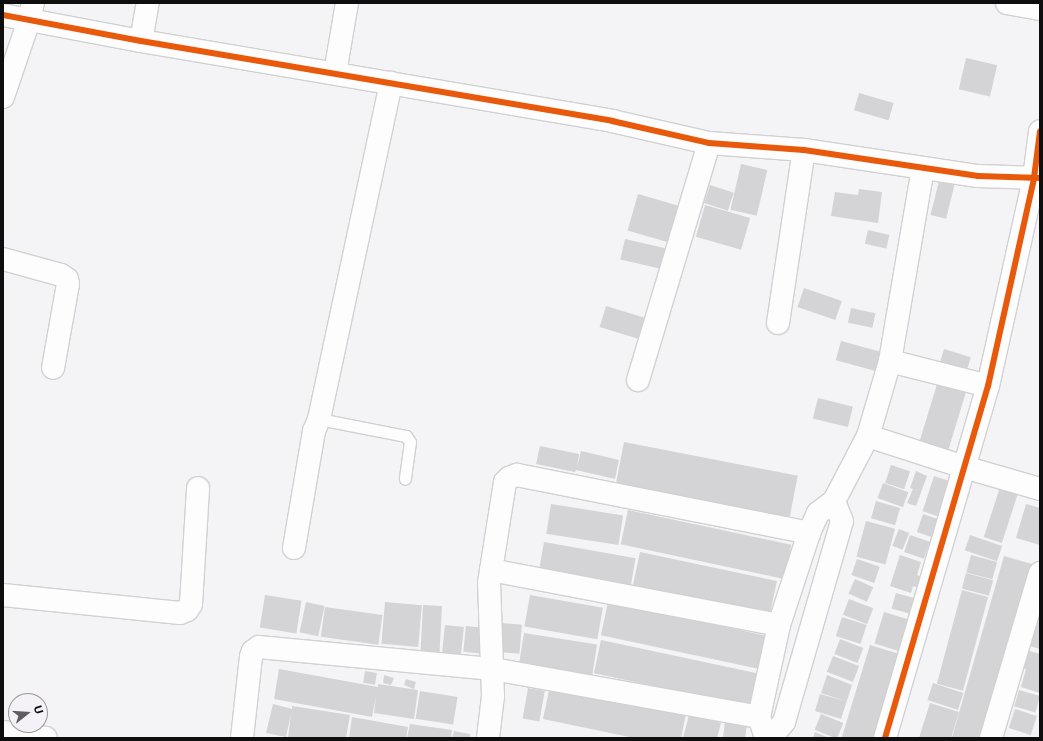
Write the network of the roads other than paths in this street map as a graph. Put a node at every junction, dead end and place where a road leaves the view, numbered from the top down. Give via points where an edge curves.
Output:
1 (148, 3) edge
2 (347, 3) edge
3 (1007, 3) edge
4 (1040, 9) edge
5 (31, 12) edge
6 (3, 15) edge
7 (141, 41) junction
8 (335, 73) junction
9 (391, 83) junction
10 (3, 97) edge
11 (1040, 131) edge
12 (709, 143) junction
13 (804, 150) junction
14 (923, 168) junction
15 (1037, 178) edge
16 (3, 259) edge
17 (778, 323) dead end
18 (890, 361) junction
19 (53, 368) dead end
20 (638, 380) dead end
21 (988, 386) junction
22 (319, 419) junction
23 (868, 436) junction
24 (964, 467) junction
25 (405, 480) dead end
26 (198, 488) dead end
27 (1040, 489) edge
28 (834, 501) junction
29 (809, 533) junction
30 (294, 548) dead end
31 (491, 570) junction
32 (1040, 573) edge
33 (3, 595) edge
34 (779, 624) junction
35 (493, 669) junction
36 (759, 717) junction
37 (3, 732) edge
38 (46, 738) edge
39 (242, 738) edge
40 (488, 738) edge
41 (766, 738) edge
42 (770, 738) edge
43 (885, 738) edge
44 (991, 738) edge

1 - 7 street
2 - 8 street
3 - 4 street
5 - 6 street
5 - 7 street
5 - 10 street
7 - 8 street
8 - 9 street
9 - 12 street via 612,121
9 - 22 street
11 - 15 street
12 - 13 street
12 - 20 street
13 - 14 street
13 - 17 street
14 - 15 street via 978,176
14 - 18 street
15 - 21 street
16 - 19 street via 67,279
18 - 21 street
18 - 23 street
21 - 24 street
22 - 25 lane via 406,436 410,442
22 - 30 street via 314,431
23 - 24 street
23 - 28 street
24 - 27 street
24 - 43 street
26 - 33 street via 191,604 187,610 180,613
28 - 29 street via 818,513
28 - 42 street via 842,521 784,722
29 - 31 street via 517,475 505,482
29 - 34 street
31 - 34 street
31 - 35 street via 489,590
32 - 44 street
34 - 36 street
35 - 36 street
35 - 39 street via 259,647 253,650 251,656
35 - 40 street
36 - 41 street
37 - 38 street

